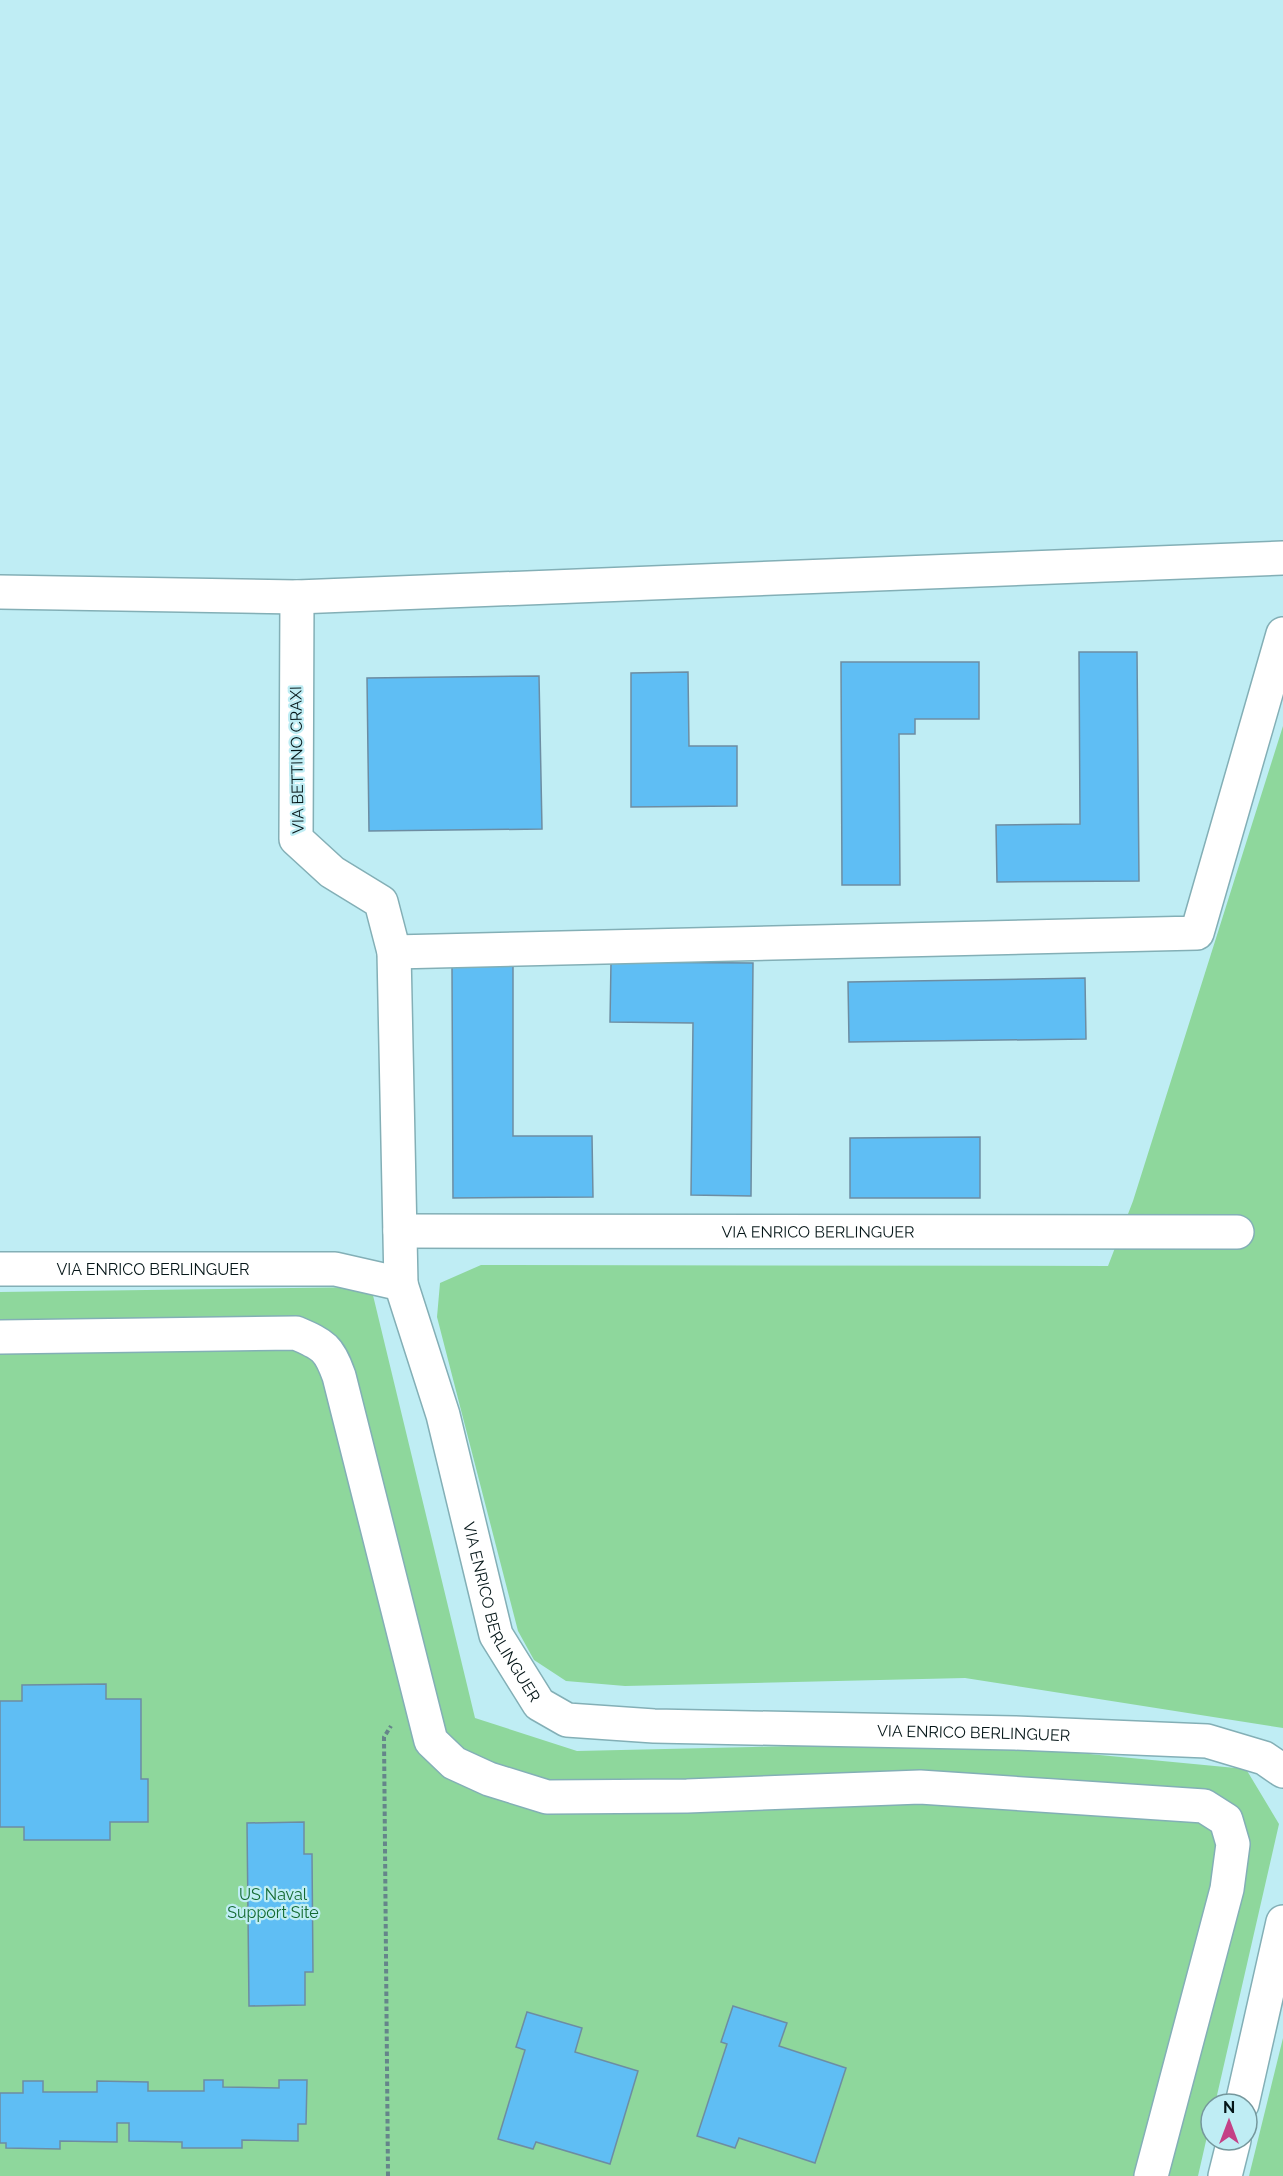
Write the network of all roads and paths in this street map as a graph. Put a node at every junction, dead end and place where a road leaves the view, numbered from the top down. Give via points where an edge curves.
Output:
1 (1283, 558) edge
2 (0, 592) edge
3 (297, 597) junction
4 (1283, 634) edge
5 (394, 952) junction
6 (400, 1231) junction
7 (1236, 1232) dead end
8 (0, 1269) edge
9 (401, 1284) junction
10 (0, 1337) edge
11 (417, 1684) junction
12 (1283, 1771) edge
13 (1283, 1922) edge
14 (1245, 2092) edge
15 (1230, 2152) edge
16 (388, 2176) edge
17 (1150, 2176) edge
18 (1225, 2176) edge

1 - 3 street
2 - 3 street
3 - 5 street, VIA BETTINO CRAXI via 296,839 332,872 381,903
4 - 5 street via 1197,933
5 - 6 street, VIA BETTINO CRAXI
6 - 7 street, VIA ENRICO BERLINGUER
6 - 9 street, VIA BETTINO CRAXI
8 - 9 street, VIA ENRICO BERLINGUER via 335,1269
9 - 12 street, VIA ENRICO BERLINGUER via 443,1415 496,1635 539,1704 567,1720 654,1726 1015,1732 1208,1741 1264,1758
10 - 11 street via 296,1333 319,1342 332,1356 339,1376
11 - 16 path via 384,1737
11 - 17 street via 431,1741 454,1763 489,1779 547,1797 920,1787 1204,1806 1226,1820 1233,1844 1227,1889
13 - 14 street
15 - 18 street

